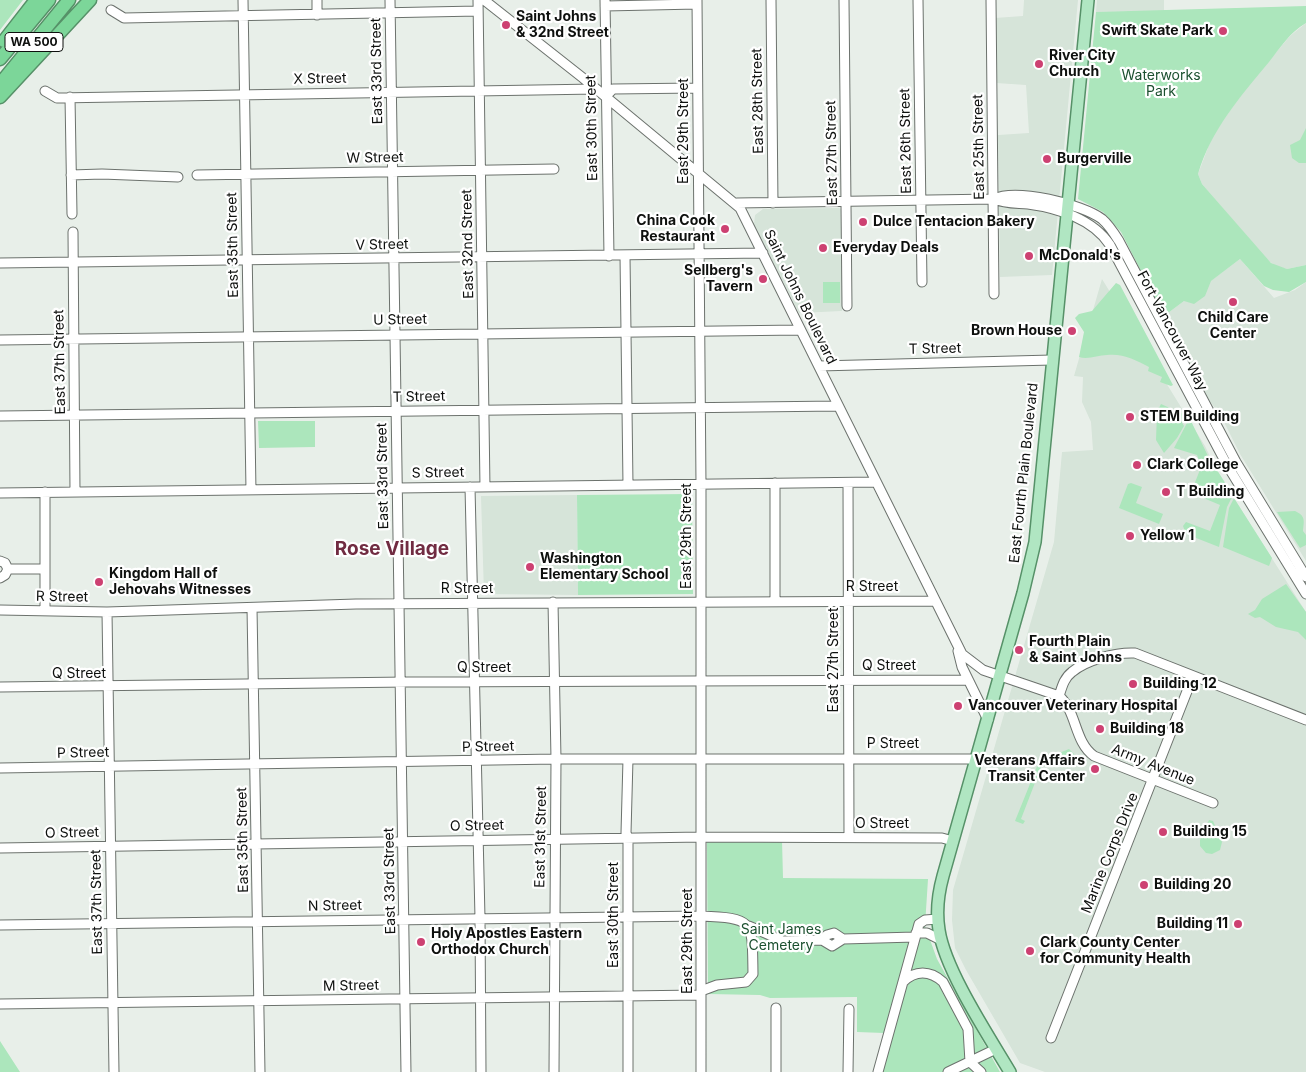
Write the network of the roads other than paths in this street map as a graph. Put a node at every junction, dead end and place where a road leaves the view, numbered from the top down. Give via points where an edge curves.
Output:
1 (36, 0) edge
2 (50, 0) edge
3 (68, 0) edge
4 (90, 0) edge
5 (243, 0) edge
6 (316, 0) edge
7 (390, 0) edge
8 (478, 0) edge
9 (484, 0) edge
10 (771, 0) edge
11 (844, 0) edge
12 (918, 0) edge
13 (991, 0) edge
14 (1088, 0) edge
15 (697, 2) edge
16 (605, 3) edge
17 (111, 10) dead end
18 (478, 12) junction
19 (390, 14) junction
20 (317, 15) junction
21 (243, 16) junction
22 (0, 46) edge
23 (0, 59) edge
24 (0, 84) edge
25 (697, 88) junction
26 (596, 89) junction
27 (45, 91) dead end
28 (479, 91) junction
29 (391, 92) junction
30 (244, 94) junction
31 (606, 96) junction
32 (0, 97) edge
33 (70, 97) junction
34 (554, 169) dead end
35 (480, 170) junction
36 (698, 171) junction
37 (392, 172) junction
38 (246, 174) junction
39 (71, 175) junction
40 (197, 175) dead end
41 (178, 177) dead end
42 (994, 199) junction
43 (921, 200) junction
44 (846, 201) junction
45 (773, 202) junction
46 (737, 203) junction
47 (1067, 210) junction
48 (72, 214) dead end
49 (73, 232) dead end
50 (763, 253) junction
51 (699, 255) junction
52 (609, 256) junction
53 (625, 256) junction
54 (394, 258) junction
55 (483, 258) junction
56 (248, 260) junction
57 (74, 262) junction
58 (0, 263) edge
59 (922, 282) dead end
60 (994, 294) dead end
61 (847, 306) dead end
62 (800, 330) junction
63 (699, 331) junction
64 (625, 332) junction
65 (483, 333) junction
66 (395, 334) junction
67 (248, 336) junction
68 (74, 339) junction
69 (0, 340) edge
70 (1052, 360) junction
71 (819, 366) junction
72 (838, 406) junction
73 (700, 407) junction
74 (626, 408) junction
75 (484, 410) junction
76 (396, 411) junction
77 (250, 413) junction
78 (74, 415) junction
79 (0, 416) edge
80 (876, 482) junction
81 (775, 483) junction
82 (848, 483) junction
83 (701, 484) junction
84 (628, 485) junction
85 (470, 487) junction
86 (485, 487) junction
87 (397, 488) junction
88 (251, 490) junction
89 (45, 492) junction
90 (76, 492) junction
91 (0, 493) edge
92 (0, 561) edge
93 (8, 570) junction
94 (45, 570) junction
95 (1306, 577) edge
96 (0, 578) edge
97 (1306, 594) edge
98 (701, 601) junction
99 (774, 601) junction
100 (848, 601) junction
101 (934, 601) junction
102 (553, 602) junction
103 (399, 603) junction
104 (472, 603) junction
105 (252, 608) junction
106 (0, 610) edge
107 (45, 611) junction
108 (107, 612) junction
109 (955, 644) junction
110 (1000, 676) junction
111 (1193, 676) junction
112 (848, 680) junction
113 (968, 680) junction
114 (554, 681) junction
115 (701, 681) junction
116 (400, 682) junction
117 (474, 682) junction
118 (254, 685) junction
119 (0, 688) edge
120 (108, 688) junction
121 (1059, 696) junction
122 (988, 720) junction
123 (1306, 720) edge
124 (848, 758) junction
125 (977, 758) junction
126 (556, 759) junction
127 (628, 759) junction
128 (701, 759) junction
129 (476, 760) junction
130 (402, 762) junction
131 (256, 764) junction
132 (108, 766) junction
133 (0, 768) edge
134 (1154, 780) junction
135 (1213, 803) dead end
136 (702, 837) junction
137 (849, 837) junction
138 (628, 838) junction
139 (555, 839) junction
140 (479, 840) junction
141 (403, 841) junction
142 (953, 841) junction
143 (257, 843) junction
144 (110, 846) junction
145 (0, 848) edge
146 (701, 916) junction
147 (554, 917) junction
148 (628, 917) junction
149 (480, 918) junction
150 (404, 919) junction
151 (938, 919) junction
152 (258, 921) junction
153 (111, 923) junction
154 (0, 925) edge
155 (749, 926) junction
156 (915, 935) junction
157 (941, 940) junction
158 (910, 956) junction
159 (923, 972) junction
160 (902, 982) junction
161 (701, 993) junction
162 (628, 996) junction
163 (554, 997) junction
164 (481, 998) junction
165 (405, 999) junction
166 (259, 1001) junction
167 (112, 1003) junction
168 (0, 1004) edge
169 (776, 1008) dead end
170 (849, 1009) dead end
171 (1051, 1038) dead end
172 (996, 1049) junction
173 (970, 1062) junction
174 (114, 1072) edge
175 (260, 1072) edge
176 (406, 1072) edge
177 (481, 1072) edge
178 (554, 1072) edge
179 (628, 1072) edge
180 (702, 1072) edge
181 (776, 1072) edge
182 (848, 1072) edge
183 (878, 1072) edge
184 (948, 1072) edge
185 (981, 1072) edge
186 (1010, 1072) edge

1 - 22 highway
2 - 23 highway, WA 500
3 - 24 highway, WA 500
4 - 32 highway
5 - 21 street, East 35th Street
6 - 20 street
7 - 19 street, East 33rd Street
8 - 18 street, East 32nd Street
9 - 26 street, Saint Johns Boulevard
10 - 45 street, East 28th Street
11 - 44 street, East 27th Street
12 - 43 street, East 26th Street
13 - 42 street, East 25th Street
14 - 47 main road, East Fourth Plain Boulevard
15 - 16 street
15 - 25 street, East 29th Street
16 - 31 street, East 30th Street
17 - 21 street via 124,18
18 - 19 street
18 - 28 street, East 32nd Street
19 - 20 street
19 - 29 street, East 33rd Street
20 - 21 street
21 - 30 street, East 35th Street
25 - 31 street via 613,89
25 - 36 street, East 29th Street
26 - 28 street, X Street
26 - 31 street, Saint Johns Boulevard
27 - 33 street, X Street via 57,98
28 - 29 street, X Street
28 - 35 street, East 32nd Street
29 - 30 street, X Street
29 - 37 street, East 33rd Street
30 - 33 street, X Street
30 - 38 street, East 35th Street
31 - 36 street, Saint Johns Boulevard
31 - 52 street, East 30th Street
33 - 39 street
34 - 35 street, W Street
35 - 37 street, W Street
35 - 55 street, East 32nd Street
36 - 46 street, Saint Johns Boulevard
36 - 51 street, East 29th Street
37 - 38 street, W Street
37 - 54 street, East 33rd Street
38 - 40 street, W Street
38 - 56 street, East 35th Street
39 - 41 street
39 - 48 street
42 - 43 street, Fort Vancouver Way
42 - 47 street, Fort Vancouver Way
42 - 60 street, East 25th Street
43 - 44 street, Fort Vancouver Way
43 - 59 street, East 26th Street
44 - 45 street, Fort Vancouver Way
44 - 61 street, East 27th Street
45 - 46 street, Fort Vancouver Way
46 - 50 street, Saint Johns Boulevard
47 - 70 main road, East Fourth Plain Boulevard
47 - 95 street, Fort Vancouver Way via 1100,218 1119,241 1236,462
47 - 97 street, Fort Vancouver Way via 1105,237 1227,465
49 - 57 street, East 37th Street
50 - 51 street, V Street
50 - 62 street, Saint Johns Boulevard
51 - 53 street, V Street
51 - 63 street, East 29th Street
52 - 53 street, V Street
52 - 55 street, V Street
53 - 64 street
54 - 55 street, V Street
54 - 56 street, V Street
54 - 66 street, East 33rd Street
55 - 65 street, East 32nd Street
56 - 57 street, V Street
56 - 67 street, East 35th Street
57 - 58 street, V Street
57 - 68 street, East 37th Street
62 - 63 street, U Street
62 - 71 street, Saint Johns Boulevard
63 - 64 street, U Street
63 - 73 street, East 29th Street
64 - 65 street, U Street
64 - 74 street
65 - 66 street, U Street
65 - 75 street, East 32nd Street
66 - 67 street, U Street
66 - 76 street, East 33rd Street
67 - 68 street, U Street
67 - 77 street, East 35th Street
68 - 69 street, U Street
68 - 78 street, East 37th Street
70 - 71 street, T Street
70 - 110 main road, East Fourth Plain Boulevard via 1035,542
71 - 72 street, Saint Johns Boulevard
72 - 73 street, T Street
72 - 80 street, Saint Johns Boulevard
73 - 74 street, T Street
73 - 83 street, East 29th Street
74 - 75 street, T Street
74 - 84 street
75 - 76 street, T Street
75 - 86 street, East 32nd Street
76 - 77 street, T Street
76 - 87 street, East 33rd Street
77 - 78 street, T Street
77 - 88 street, East 35th Street
78 - 79 street, T Street
78 - 90 street, East 37th Street
80 - 82 street, S Street
80 - 101 street, Saint Johns Boulevard
81 - 82 street, S Street
81 - 83 street, S Street
81 - 99 street
82 - 100 street, East 27th Street
83 - 84 street, S Street
83 - 98 street, East 29th Street
84 - 86 street, S Street
85 - 86 street, S Street
85 - 87 street, S Street
85 - 104 street
87 - 88 street, S Street
87 - 103 street, East 33rd Street
88 - 90 street, S Street
89 - 90 street, S Street
89 - 91 street, S Street
89 - 94 street
92 - 93 street
93 - 94 street
93 - 96 street
94 - 107 street
98 - 99 street, R Street
98 - 102 street, R Street
98 - 115 street, East 29th Street
99 - 100 street, R Street
100 - 101 street, R Street
100 - 112 street, East 27th Street
101 - 109 street, Saint Johns Boulevard
102 - 104 street, R Street
102 - 114 street, East 31st Street
103 - 104 street, R Street
103 - 105 street, R Street
103 - 116 street, East 33rd Street
104 - 117 street
105 - 108 street, R Street
105 - 118 street, East 35th Street
106 - 107 street, R Street
107 - 108 street, R Street
108 - 120 street, East 37th Street
109 - 110 street, Saint Johns Boulevard via 972,663
109 - 113 street
110 - 121 street
110 - 122 main road, East Fourth Plain Boulevard
111 - 121 street via 1135,653 1124,652 1079,667 1064,681
111 - 123 street
111 - 134 street, Marine Corps Drive
112 - 113 street, Q Street
112 - 115 street, Q Street
112 - 124 street, East 27th Street
113 - 122 street
114 - 115 street, Q Street
114 - 117 street, Q Street
114 - 126 street, East 31st Street
115 - 128 street, East 29th Street
116 - 117 street, Q Street
116 - 118 street, Q Street
116 - 130 street, East 33rd Street
117 - 129 street
118 - 120 street, Q Street
118 - 131 street, East 35th Street
119 - 120 street, Q Street
120 - 132 street, East 37th Street
121 - 134 street, Army Avenue via 1090,753
122 - 125 main road, East Fourth Plain Boulevard
124 - 125 street, P Street
124 - 128 street, P Street
124 - 137 street, East 27th Street
125 - 142 main road, East Fourth Plain Boulevard
126 - 127 street, P Street
126 - 129 street, P Street
126 - 139 street, East 31st Street
127 - 128 street, P Street
127 - 138 street, East 30th Street
128 - 136 street, East 29th Street
129 - 130 street, P Street
129 - 140 street
130 - 131 street, P Street
130 - 141 street, East 33rd Street
131 - 132 street, P Street
131 - 143 street, East 35th Street
132 - 133 street, P Street
132 - 144 street, East 37th Street
134 - 135 street, Army Avenue
134 - 171 street, Marine Corps Drive
136 - 137 street, O Street
136 - 138 street, O Street
136 - 146 street, East 29th Street
137 - 142 street, O Street via 942,838
138 - 139 street, O Street
138 - 148 street, East 30th Street
139 - 140 street, O Street
139 - 147 street, East 31st Street
140 - 141 street, O Street
140 - 149 street
141 - 143 street, O Street
141 - 150 street, East 33rd Street
142 - 151 main road, East Fourth Plain Boulevard via 939,892
143 - 144 street, O Street
143 - 152 street, East 35th Street
144 - 145 street, O Street
144 - 153 street, East 37th Street
146 - 148 street, N Street
146 - 155 street, N Street via 730,917
146 - 161 street, East 29th Street
147 - 148 street, N Street
147 - 149 street, N Street
147 - 163 street, East 31st Street
148 - 162 street, East 30th Street
149 - 150 street, N Street
149 - 164 street
150 - 152 street, N Street
150 - 165 street, East 33rd Street
151 - 156 street via 920,922
151 - 157 main road, East Fourth Plain Boulevard
152 - 153 street, N Street
152 - 166 street, East 35th Street
153 - 154 street, N Street
153 - 167 street, East 37th Street
155 - 156 street, N Street via 783,941 822,940 832,946 843,939
155 - 161 street, M Street via 752,936 751,979 717,985
156 - 157 street via 926,933
156 - 158 street
157 - 172 main road, East Fourth Plain Boulevard via 954,972
158 - 159 street
158 - 160 street
159 - 160 street
159 - 173 street via 943,982 964,1019 970,1040
160 - 183 street
161 - 162 street, M Street
161 - 180 street, East 29th Street
162 - 163 street, M Street
162 - 179 street, East 30th Street
163 - 164 street, M Street
163 - 178 street, East 31st Street
164 - 165 street, M Street
164 - 177 street
165 - 166 street, M Street
165 - 176 street, East 33rd Street
166 - 167 street, M Street
166 - 175 street, East 35th Street
167 - 168 street, M Street
167 - 174 street, East 37th Street
169 - 181 street
170 - 182 street
172 - 173 street
172 - 186 main road, East Fourth Plain Boulevard
173 - 184 street
173 - 185 street

